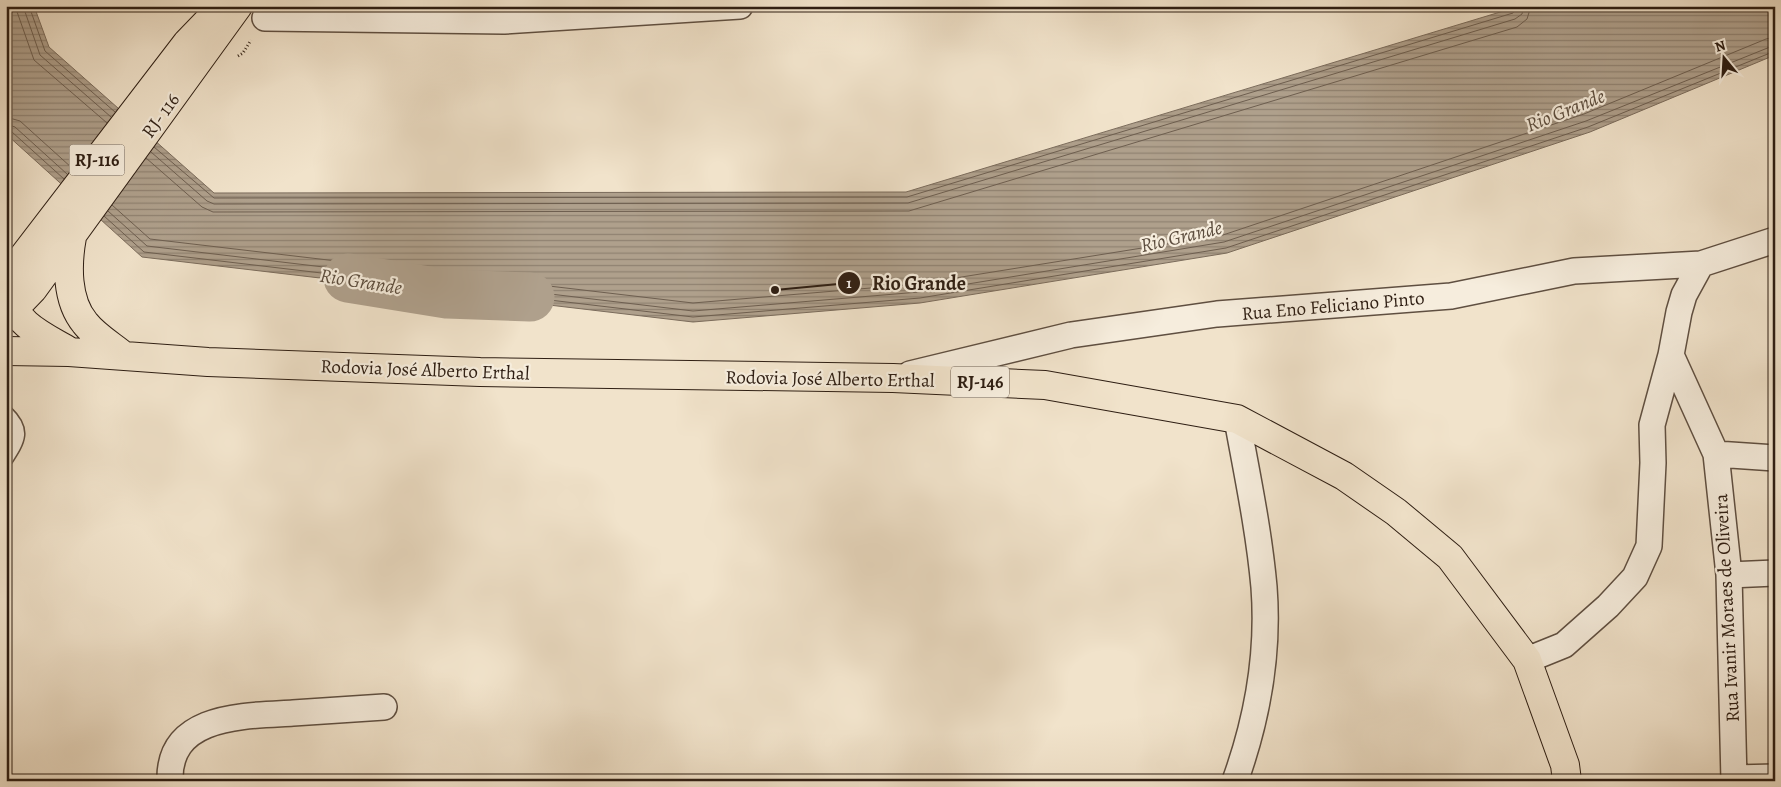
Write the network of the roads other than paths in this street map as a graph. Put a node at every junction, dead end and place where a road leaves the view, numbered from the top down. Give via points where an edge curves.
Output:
1 (223, 6) edge
2 (238, 6) edge
3 (740, 6) edge
4 (265, 18) dead end
5 (192, 53) junction
6 (1775, 240) edge
7 (65, 245) junction
8 (1701, 264) junction
9 (7, 278) edge
10 (10, 313) edge
11 (6, 351) edge
12 (70, 352) junction
13 (1671, 355) junction
14 (124, 356) junction
15 (893, 378) junction
16 (6, 412) edge
17 (1237, 419) junction
18 (1716, 454) junction
19 (1775, 458) edge
20 (6, 460) edge
21 (1775, 573) edge
22 (1729, 575) junction
23 (1527, 660) junction
24 (384, 707) dead end
25 (1775, 777) edge
26 (1734, 779) edge
27 (170, 781) edge
28 (1235, 781) edge
29 (1567, 781) edge

1 - 5 main road, RJ-116
2 - 5 main road, RJ- 116 / RJ-116
3 - 4 street via 504,21
5 - 7 main road, RJ- 116 / RJ-116
5 - 9 main road, RJ- 116 / RJ-116
6 - 8 street, Rua Eno Feliciano Pinto
7 - 10 main road, RJ- 116 / RJ-116 via 33,289
7 - 14 main road via 76,308 85,324
8 - 13 street via 1684,295
8 - 15 street, Rua Eno Feliciano Pinto via 1574,271 1451,296 1341,302 1198,317 1071,335
9 - 10 main road
10 - 12 main road
11 - 12 main road, Rodovia José Alberto Erthal
12 - 14 main road, Rodovia José Alberto Erthal
13 - 18 street, Rua Ivanir Moraes de Oliveira
13 - 23 street via 1652,425 1650,546 1635,577 1608,606 1564,645
14 - 15 main road, Rodovia José Alberto Erthal / RJ-146 via 480,372
15 - 17 main road, Rodovia José Alberto Erthal / RJ-146 via 1046,385
16 - 20 lane via 14,420 19,433
17 - 23 main road, Rodovia José Alberto Erthal / RJ-146 via 1344,476 1396,512 1450,557
17 - 28 street via 1264,588 1264,631 1258,693
18 - 19 street
18 - 22 street, Rua Ivanir Moraes de Oliveira
21 - 22 street
22 - 26 street, Rua Ivanir Moraes de Oliveira
23 - 29 main road, Rodovia José Alberto Erthal / RJ-146 via 1565,765
24 - 27 street via 229,717 199,728 183,741 170,759
25 - 26 street

